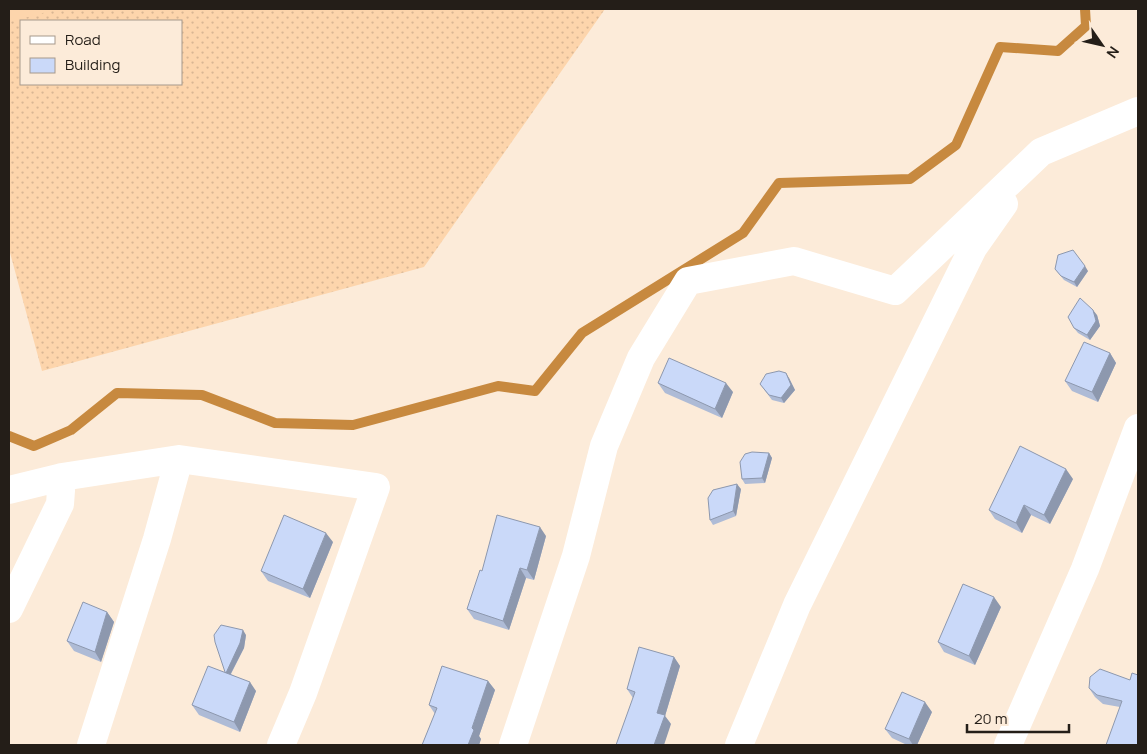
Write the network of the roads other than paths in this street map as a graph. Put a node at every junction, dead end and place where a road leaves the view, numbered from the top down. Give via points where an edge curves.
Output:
1 (1138, 111) edge
2 (1041, 152) junction
3 (1138, 428) edge
4 (179, 459) junction
5 (62, 477) junction
6 (9, 490) edge
7 (9, 609) edge
8 (91, 745) edge
9 (281, 745) edge
10 (513, 745) edge
11 (738, 745) edge
12 (1008, 745) edge

1 - 2 street
2 - 10 street via 895,291 794,261 688,281 641,358 604,446 576,556
2 - 11 street via 973,248 797,605
3 - 12 street via 1085,569
4 - 5 street
4 - 8 street via 154,549
4 - 9 street via 376,487 303,693
5 - 6 street
5 - 7 street via 60,504

